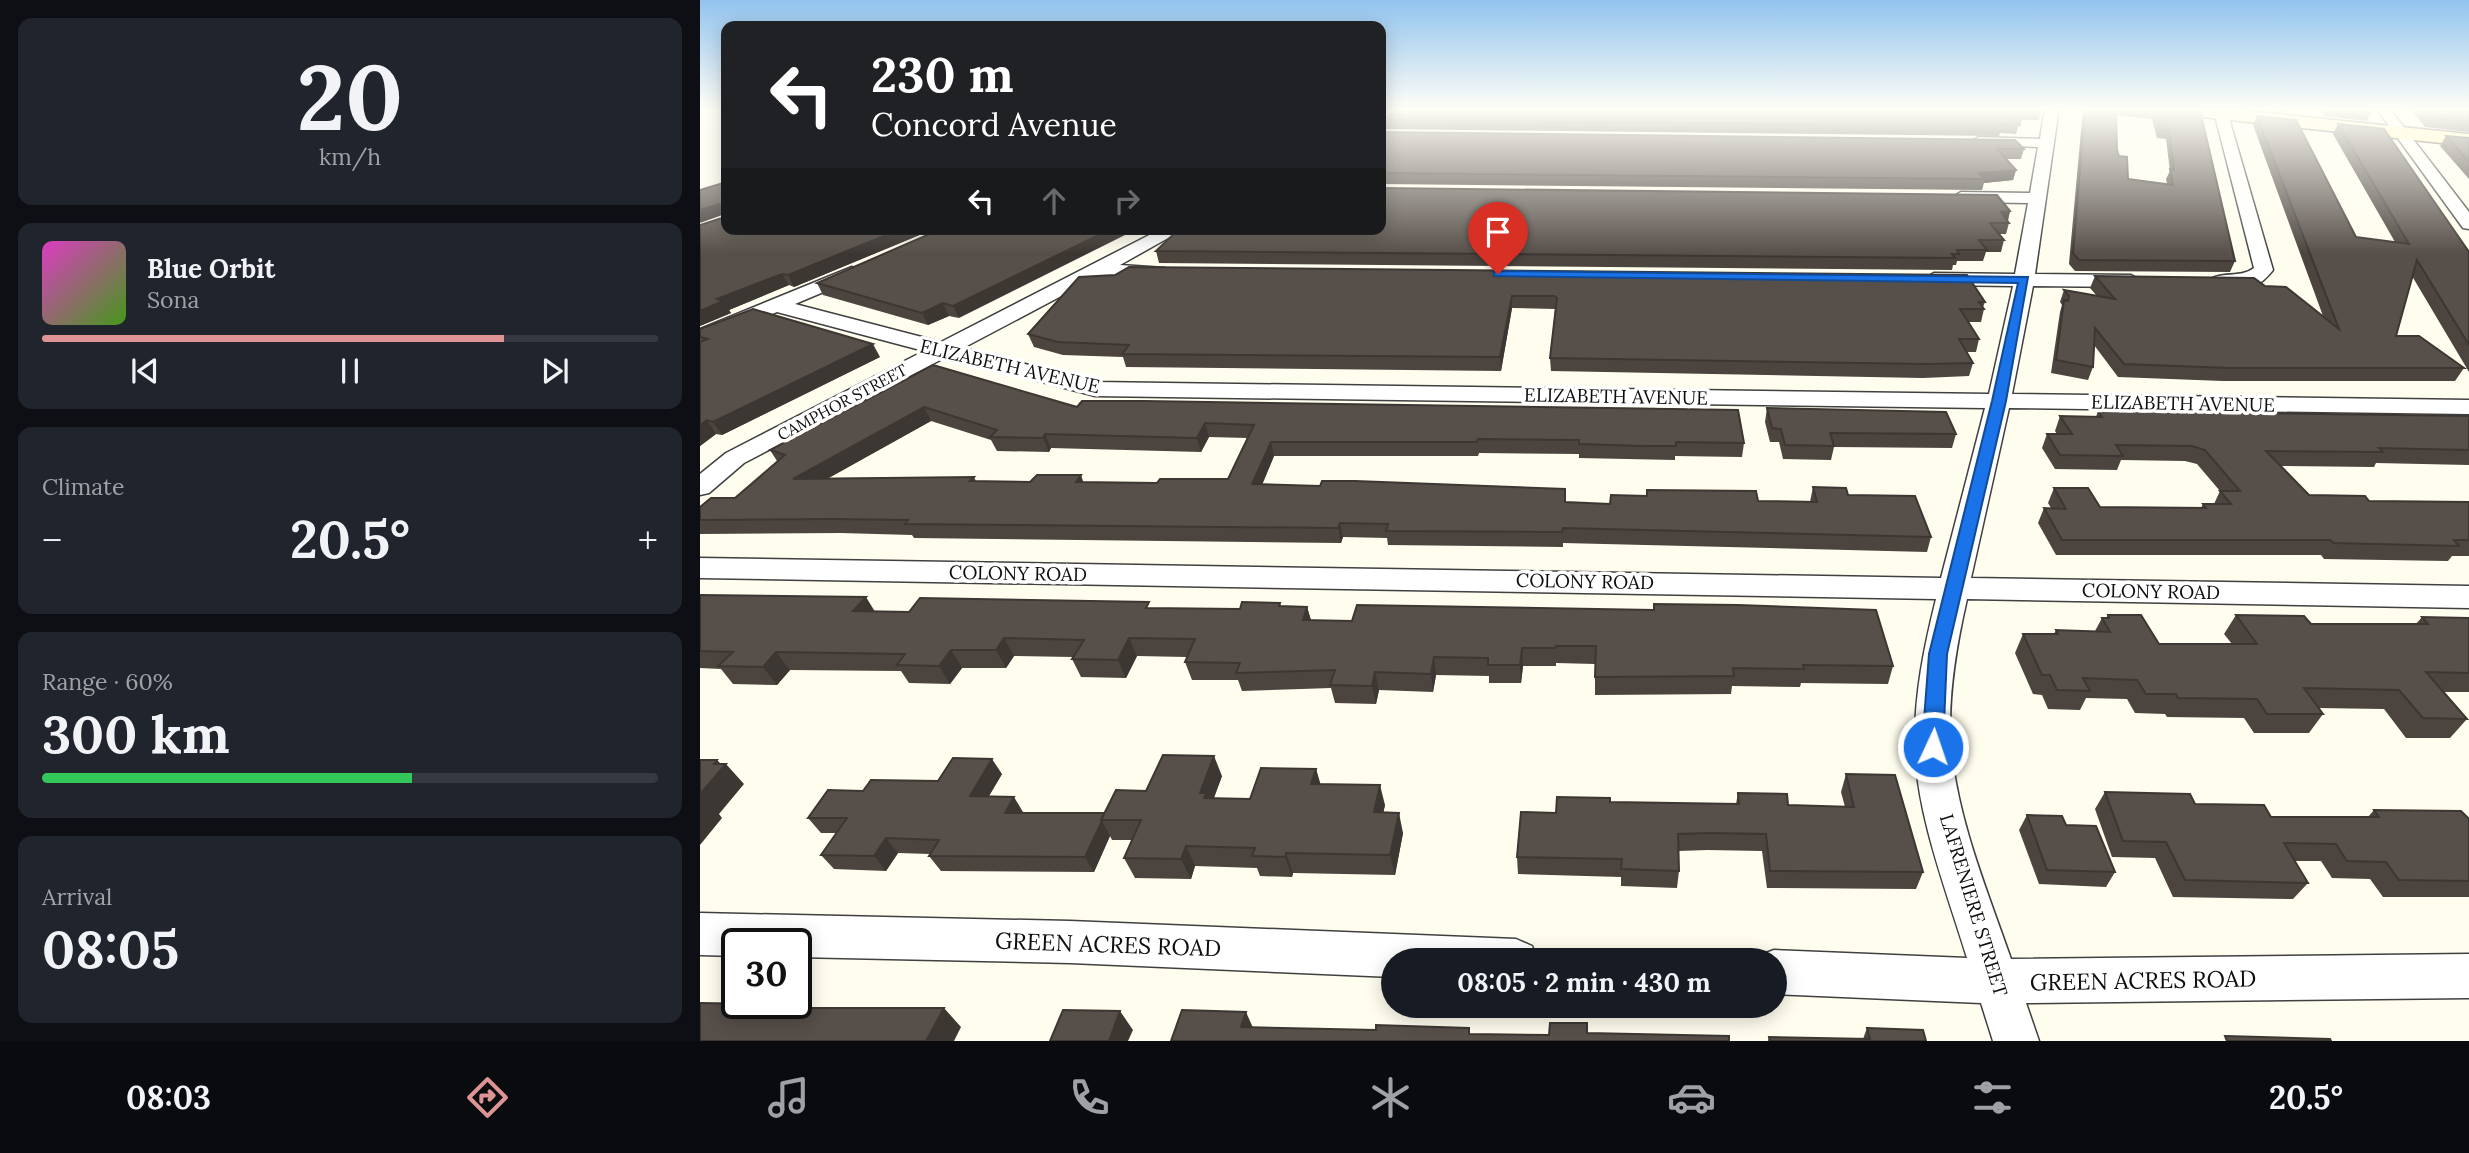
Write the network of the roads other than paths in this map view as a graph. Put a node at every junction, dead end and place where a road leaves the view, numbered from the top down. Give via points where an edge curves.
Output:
1 (2043, 157) edge
2 (2232, 157) edge
3 (2420, 157) edge
4 (1939, 197) edge
5 (2036, 198) junction
6 (2469, 224) edge
7 (1163, 235) edge
8 (872, 265) edge
9 (1095, 270) junction
10 (1184, 272) edge
11 (1913, 278) edge
12 (2024, 279) junction
13 (2157, 281) edge
14 (2196, 281) edge
15 (775, 306) junction
16 (700, 337) edge
17 (939, 350) junction
18 (1999, 401) junction
19 (2469, 407) edge
20 (700, 487) edge
21 (700, 568) edge
22 (1954, 587) junction
23 (2469, 597) edge
24 (700, 934) edge
25 (1381, 955) edge
26 (1787, 973) edge
27 (2469, 976) edge
28 (1997, 981) junction
29 (2016, 1041) edge

1 - 5 street, LAFRENIERE STREET
2 - 14 street via 2263,270 2247,281
3 - 6 street
4 - 5 street
5 - 12 street, LAFRENIERE STREET
7 - 9 street, CAMPHOR STREET
8 - 15 street
9 - 10 street
9 - 17 street, CAMPHOR STREET
11 - 12 street
12 - 13 street
12 - 18 street, LAFRENIERE STREET
15 - 16 street
15 - 17 street, ELIZABETH AVENUE
17 - 18 street, ELIZABETH AVENUE via 1095,389
17 - 20 street, CAMPHOR STREET via 736,458
18 - 19 street, ELIZABETH AVENUE
18 - 22 street, LAFRENIERE STREET
21 - 22 street, COLONY ROAD
22 - 23 street, COLONY ROAD
22 - 28 street, LAFRENIERE STREET via 1938,654 1933,747 1948,832
24 - 25 street, GREEN ACRES ROAD via 1070,942
26 - 28 street, GREEN ACRES ROAD
27 - 28 street, GREEN ACRES ROAD
28 - 29 street, LAFRENIERE STREET

